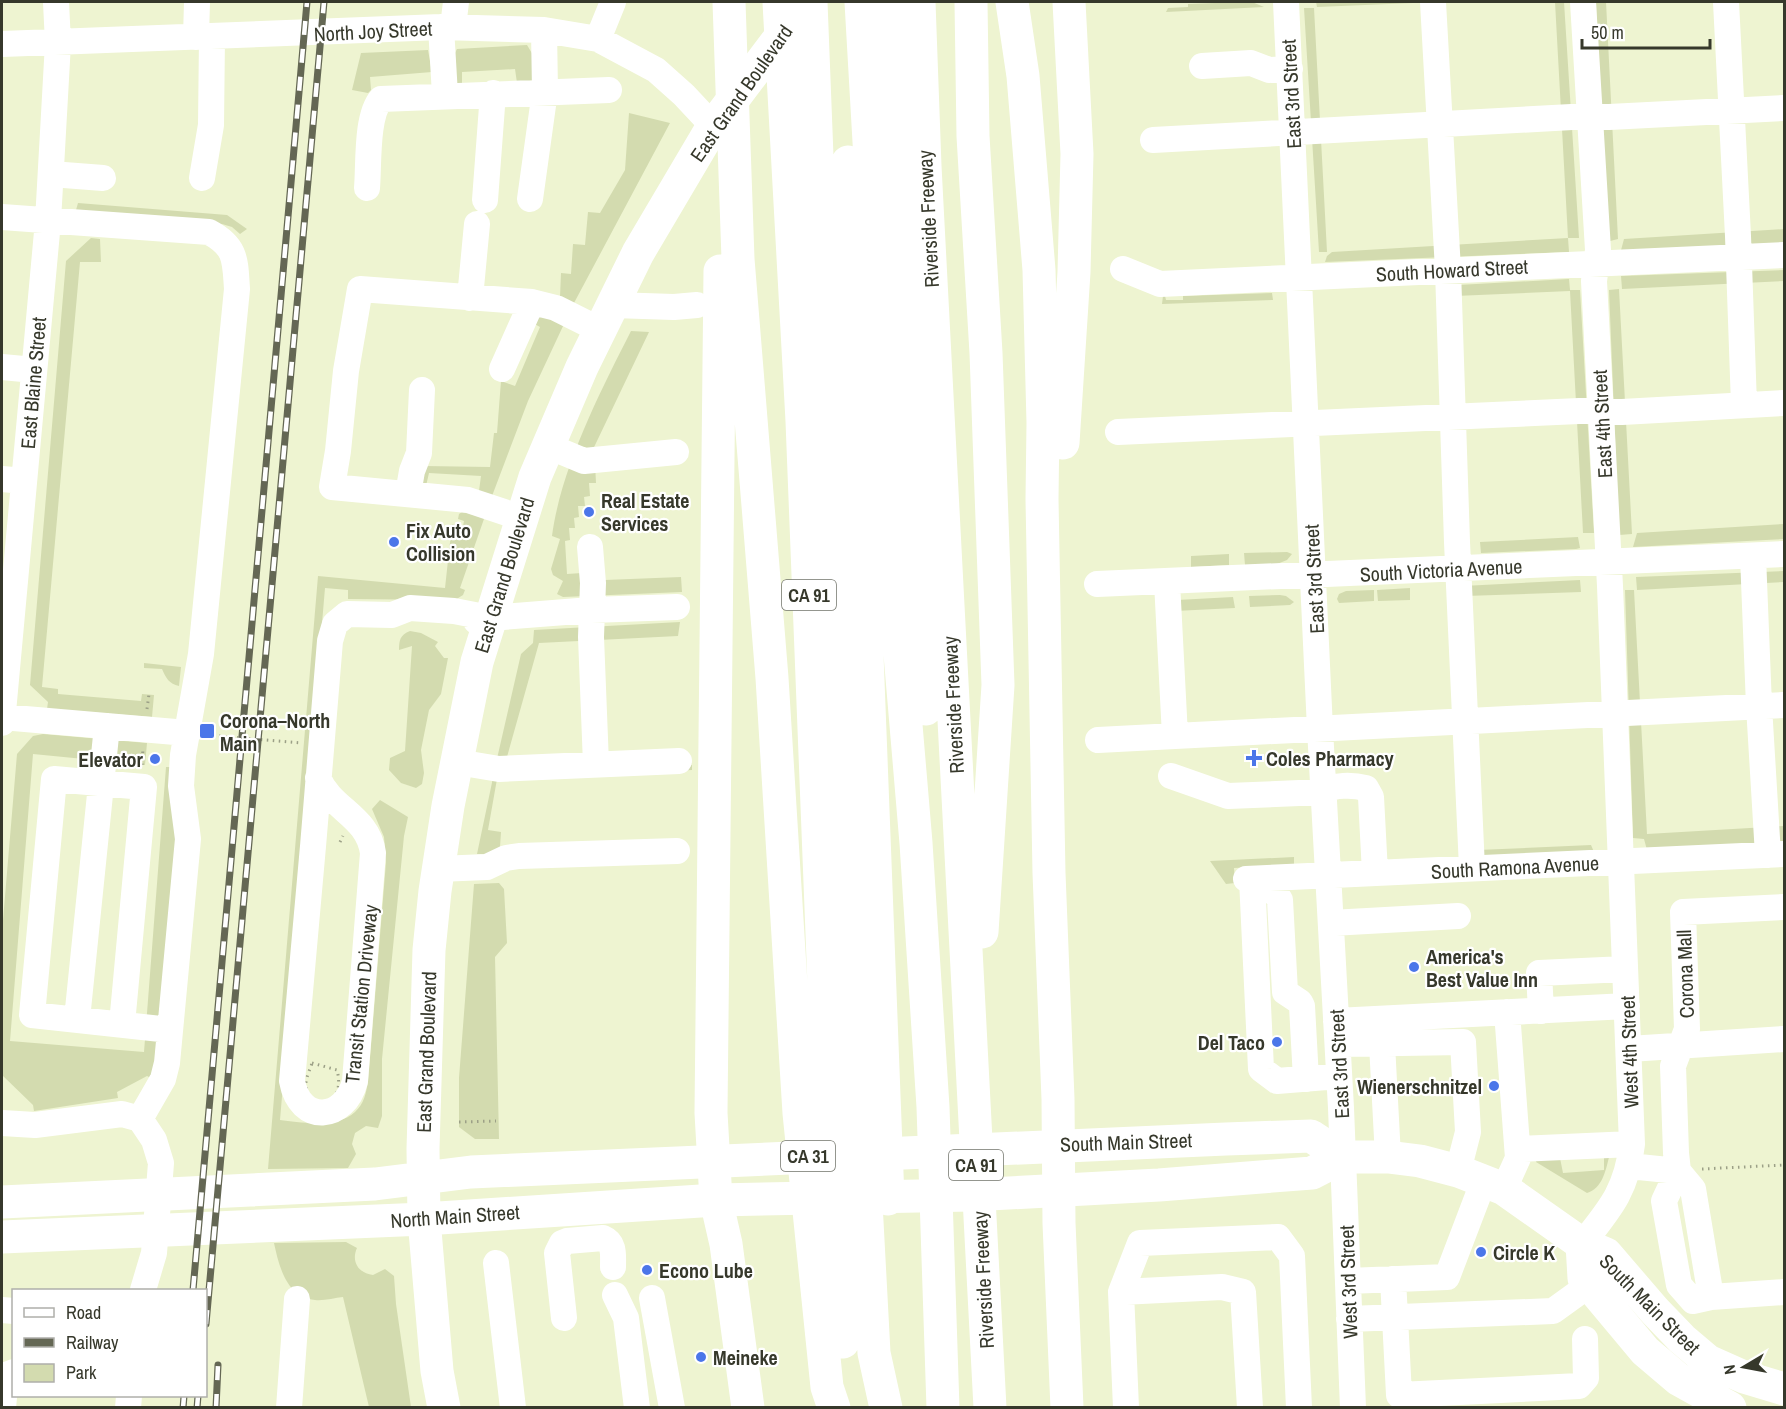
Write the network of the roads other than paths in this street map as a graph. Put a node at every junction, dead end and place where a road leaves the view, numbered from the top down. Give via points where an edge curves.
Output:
1 (56, 2) edge
2 (197, 2) edge
3 (456, 2) edge
4 (613, 2) edge
5 (729, 2) edge
6 (779, 2) edge
7 (806, 2) edge
8 (892, 2) edge
9 (919, 2) edge
10 (971, 2) edge
11 (1012, 2) edge
12 (1069, 2) edge
13 (1286, 2) edge
14 (1433, 2) edge
15 (1583, 2) edge
16 (1726, 2) edge
17 (838, 6) edge
18 (447, 27) junction
19 (544, 30) junction
20 (204, 37) junction
21 (598, 39) junction
22 (58, 42) junction
23 (2, 44) edge
24 (1202, 66) dead end
25 (1290, 69) junction
26 (609, 90) dead end
27 (545, 92) junction
28 (493, 93) junction
29 (445, 95) junction
30 (1785, 108) edge
31 (1731, 111) junction
32 (1590, 116) junction
33 (1439, 124) junction
34 (713, 126) junction
35 (1293, 131) junction
36 (1153, 140) dead end
37 (734, 168) junction
38 (51, 174) junction
39 (103, 178) dead end
40 (202, 178) dead end
41 (367, 188) dead end
42 (530, 199) dead end
43 (2, 217) edge
44 (48, 221) junction
45 (1785, 255) edge
46 (1738, 257) junction
47 (1595, 264) junction
48 (1123, 269) dead end
49 (1448, 270) junction
50 (1300, 278) junction
51 (470, 298) junction
52 (532, 302) junction
53 (697, 305) dead end
54 (606, 318) junction
55 (2, 367) edge
56 (502, 369) dead end
57 (34, 370) junction
58 (422, 390) dead end
59 (1785, 403) edge
60 (1744, 405) junction
61 (1601, 411) junction
62 (1453, 418) junction
63 (1306, 422) junction
64 (1118, 432) dead end
65 (548, 446) junction
66 (676, 452) dead end
67 (13, 480) edge
68 (408, 494) junction
69 (522, 518) junction
70 (590, 547) dead end
71 (1785, 555) edge
72 (1753, 556) junction
73 (1609, 561) junction
74 (1459, 570) junction
75 (1314, 576) junction
76 (1167, 582) junction
77 (1097, 585) dead end
78 (677, 607) dead end
79 (591, 610) junction
80 (490, 618) junction
81 (1785, 705) edge
82 (1759, 706) junction
83 (1615, 714) junction
84 (2, 717) edge
85 (1466, 722) junction
86 (2, 723) edge
87 (1046, 723) junction
88 (107, 726) junction
89 (1318, 729) junction
90 (193, 734) junction
91 (1175, 736) junction
92 (1098, 740) dead end
93 (679, 761) dead end
94 (457, 762) junction
95 (596, 764) junction
96 (1171, 776) dead end
97 (318, 778) junction
98 (101, 783) junction
99 (1325, 786) junction
100 (677, 850) dead end
101 (1621, 854) junction
102 (1776, 855) edge
103 (1472, 868) junction
104 (438, 869) junction
105 (1328, 871) junction
106 (1375, 873) junction
107 (1258, 878) junction
108 (1785, 907) edge
109 (1458, 916) dead end
110 (1331, 923) junction
111 (1625, 969) junction
112 (1302, 1006) junction
113 (1627, 1006) junction
114 (1541, 1011) junction
115 (1507, 1012) junction
116 (928, 1017) junction
117 (77, 1019) junction
118 (122, 1023) junction
119 (1337, 1023) junction
120 (970, 1026) junction
121 (170, 1030) junction
122 (1785, 1039) edge
123 (1382, 1044) junction
124 (1681, 1045) junction
125 (1629, 1049) junction
126 (871, 1069) junction
127 (1339, 1076) junction
128 (1306, 1078) junction
129 (814, 1113) junction
130 (140, 1119) junction
131 (2, 1123) edge
132 (1059, 1145) junction
133 (1518, 1149) junction
134 (903, 1152) joint
135 (1630, 1155) junction
136 (1343, 1157) junction
137 (1388, 1157) junction
138 (714, 1160) junction
139 (1678, 1171) junction
140 (423, 1179) junction
141 (1482, 1180) junction
142 (1059, 1191) junction
143 (908, 1198) joint
144 (716, 1200) junction
145 (2, 1202) edge
146 (424, 1218) junction
147 (823, 1232) junction
148 (2, 1238) edge
149 (1582, 1244) junction
150 (496, 1263) dead end
151 (613, 1267) dead end
152 (881, 1277) junction
153 (1393, 1279) junction
154 (1348, 1281) junction
155 (1589, 1285) junction
156 (143, 1289) edge
157 (1121, 1292) junction
158 (1785, 1292) edge
159 (615, 1295) dead end
160 (652, 1298) dead end
161 (297, 1299) dead end
162 (1395, 1317) junction
163 (564, 1318) dead end
164 (1349, 1319) junction
165 (1585, 1339) dead end
166 (12, 1373) edge
167 (1785, 1389) edge
168 (1412, 1401) edge
169 (3, 1407) edge
170 (289, 1407) edge
171 (444, 1407) edge
172 (513, 1407) edge
173 (637, 1407) edge
174 (672, 1407) edge
175 (748, 1407) edge
176 (834, 1407) edge
177 (847, 1407) edge
178 (886, 1407) edge
179 (897, 1407) edge
180 (944, 1407) edge
181 (990, 1407) edge
182 (1067, 1407) edge
183 (1126, 1407) edge
184 (1250, 1407) edge
185 (1299, 1407) edge
186 (1353, 1407) edge
187 (1730, 1407) edge

1 - 22 street, East Blaine Street
2 - 20 street
3 - 18 street
4 - 21 street
5 - 37 main road
6 - 129 main road, CA 91 via 802,421
7 - 34 main road, East Grand Boulevard
8 - 116 main road via 939,982
9 - 120 main road, Riverside Freeway / CA 91
10 - 120 main road via 973,136 986,352 998,685 985,909
11 - 87 main road via 1023,76 1039,270
12 - 87 main road via 1077,154 1074,272
13 - 25 street, East 3rd Street
14 - 33 street
15 - 32 street, East 4th Street
16 - 31 street
17 - 116 main road via 895,595
17 - 126 main road via 843,268 854,300
17 - 126 main road via 814,48 835,620
18 - 19 street, North Joy Street
18 - 20 street, North Joy Street
18 - 29 street
19 - 21 street, North Joy Street
19 - 27 street
20 - 22 street, North Joy Street
20 - 40 street via 211,124
21 - 34 street, North Joy Street via 656,70
22 - 23 street, North Joy Street
22 - 38 street, East Blaine Street
24 - 25 street via 1251,63 1269,70
25 - 35 street, East 3rd Street
26 - 27 street
27 - 28 street
27 - 42 street
28 - 29 street
28 - 51 street
29 - 41 street via 381,99 372,120
30 - 31 street
31 - 32 street
31 - 46 street
32 - 33 street
32 - 47 street, East 4th Street via 1598,250
33 - 35 street
33 - 49 street
34 - 54 main road, East Grand Boulevard via 638,253
35 - 36 street
35 - 50 street, East 3rd Street
37 - 129 main road via 772,678
37 - 138 main road via 720,244 711,1113
38 - 39 street
38 - 44 street, East Blaine Street
43 - 44 street
44 - 57 street, East Blaine Street
44 - 90 street via 209,232 230,248 237,289
45 - 46 street, South Howard Street
46 - 47 street, South Howard Street
46 - 60 street
47 - 49 street, South Howard Street
47 - 61 street, East 4th Street
48 - 50 street, South Howard Street via 1160,284
49 - 50 street, South Howard Street
49 - 62 street
50 - 63 street, East 3rd Street
51 - 52 street
51 - 68 street via 360,290 332,487
52 - 54 street
52 - 56 street
53 - 54 street
54 - 65 main road, East Grand Boulevard
55 - 57 street
57 - 67 street, East Blaine Street
58 - 68 street via 419,453
59 - 60 street
60 - 61 street
61 - 62 street
61 - 73 street, East 4th Street
62 - 63 street
62 - 74 street
63 - 64 street
63 - 75 street, East 3rd Street
65 - 66 street via 584,460
65 - 69 main road, East Grand Boulevard
67 - 84 street, East Blaine Street
68 - 69 street via 468,500
69 - 80 main road, East Grand Boulevard
70 - 79 street
71 - 72 street, South Victoria Avenue
72 - 73 street, South Victoria Avenue
72 - 82 street
73 - 74 street, South Victoria Avenue
73 - 83 street, East 4th Street
74 - 75 street, South Victoria Avenue
74 - 85 street
75 - 76 street, South Victoria Avenue
75 - 89 street, East 3rd Street
76 - 77 street, South Victoria Avenue
76 - 91 street
78 - 79 street, Transit Station Driveway
79 - 80 street, Transit Station Driveway
79 - 95 street
80 - 94 main road, East Grand Boulevard
80 - 97 street, Transit Station Driveway via 410,608 392,615 355,613 341,618 330,641
81 - 82 street
82 - 83 street
82 - 102 street
83 - 85 street
83 - 101 street, East 4th Street
84 - 86 street, East Blaine Street
84 - 88 street
85 - 89 street
85 - 103 street
87 - 132 main road
88 - 90 street
88 - 98 street
89 - 91 street
89 - 99 street
90 - 121 street via 181,786 188,839
91 - 92 street
93 - 95 street
94 - 95 street via 499,769
94 - 104 main road, East Grand Boulevard
96 - 99 street via 1228,796
97 - 97 street, Transit Station Driveway via 327,794 365,829 373,853 355,1081 348,1099 322,1113 299,1101 292,1081
98 - 117 street
98 - 117 street via 54,779 52,790 32,1015
98 - 118 street via 144,787
99 - 105 street via 1338,810 1339,831
99 - 106 street via 1362,787 1370,793
100 - 104 street via 519,856 487,867
101 - 102 street, South Ramona Avenue
101 - 103 street, South Ramona Avenue
101 - 111 street, West 4th Street
103 - 106 street, South Ramona Avenue
104 - 140 main road, East Grand Boulevard via 429,950
105 - 106 street, South Ramona Avenue
105 - 107 street, South Ramona Avenue
105 - 110 street, East 3rd Street
107 - 112 street via 1280,900 1285,992
107 - 128 street via 1261,1069 1277,1081
108 - 124 street, Corona Mall via 1683,912 1687,1029
109 - 110 street
110 - 119 street, East 3rd Street
111 - 113 street, West 4th Street
111 - 114 street via 1539,973
112 - 119 street
112 - 128 street
113 - 114 street
113 - 125 street, West 4th Street
114 - 115 street
115 - 119 street
115 - 133 street
116 - 180 main road
117 - 118 street
118 - 121 street
119 - 123 street
119 - 127 street, East 3rd Street
120 - 181 main road, Riverside Freeway / CA 91
121 - 130 street via 163,1079
122 - 124 street
123 - 137 street
123 - 141 street via 1463,1042 1468,1132
124 - 125 street
124 - 139 street, Corona Mall via 1673,1066
125 - 135 street, West 4th Street
126 - 152 main road
127 - 128 street
127 - 136 street, East 3rd Street
129 - 147 main road, CA 91
130 - 131 street via 122,1114 35,1125
130 - 156 street via 154,1140 161,1163 154,1253
132 - 134 main road, South Main Street / CA 31
132 - 136 main road, South Main Street via 1311,1136
132 - 142 main road
133 - 135 street
133 - 141 street via 1518,1158
134 - 138 main road, North Main Street / CA 31
135 - 139 street
135 - 149 street, West 4th Street via 1624,1183 1613,1204
136 - 137 main road, South Main Street
136 - 142 main road, South Main Street via 1312,1173
136 - 154 street, West 3rd Street
137 - 141 main road, South Main Street via 1420,1161
138 - 140 main road, North Main Street via 471,1172
138 - 144 main road
139 - 158 street, Corona Mall via 1693,1189 1711,1297
140 - 145 main road, North Main Street
140 - 146 main road, East Grand Boulevard
141 - 149 main road, South Main Street
141 - 153 street via 1448,1276
142 - 143 main road, South Main Street / CA 31
142 - 182 main road
143 - 144 main road, North Main Street / CA 31
144 - 146 main road, North Main Street
144 - 175 main road via 726,1244
146 - 148 main road, North Main Street
146 - 171 main road, East Grand Boulevard via 437,1371
147 - 176 main road via 827,1387
147 - 177 main road, CA 91
149 - 155 main road, South Main Street via 1584,1278
149 - 167 main road, South Main Street via 1606,1254 1655,1311 1708,1362
150 - 172 street
151 - 163 street via 608,1240 562,1244 557,1253
152 - 178 main road via 874,1353
152 - 179 main road
153 - 154 street
153 - 162 street
154 - 164 street, West 3rd Street
155 - 162 street via 1553,1311
155 - 187 main road, South Main Street via 1662,1367
157 - 183 street
157 - 184 street via 1222,1287 1243,1292
157 - 185 street via 1140,1243 1278,1238 1292,1256
159 - 173 street via 626,1318
160 - 174 street
161 - 170 street
162 - 164 street
162 - 168 street via 1399,1395
164 - 186 street, West 3rd Street
165 - 168 street via 1586,1378 1579,1386
166 - 169 street via 6,1375

